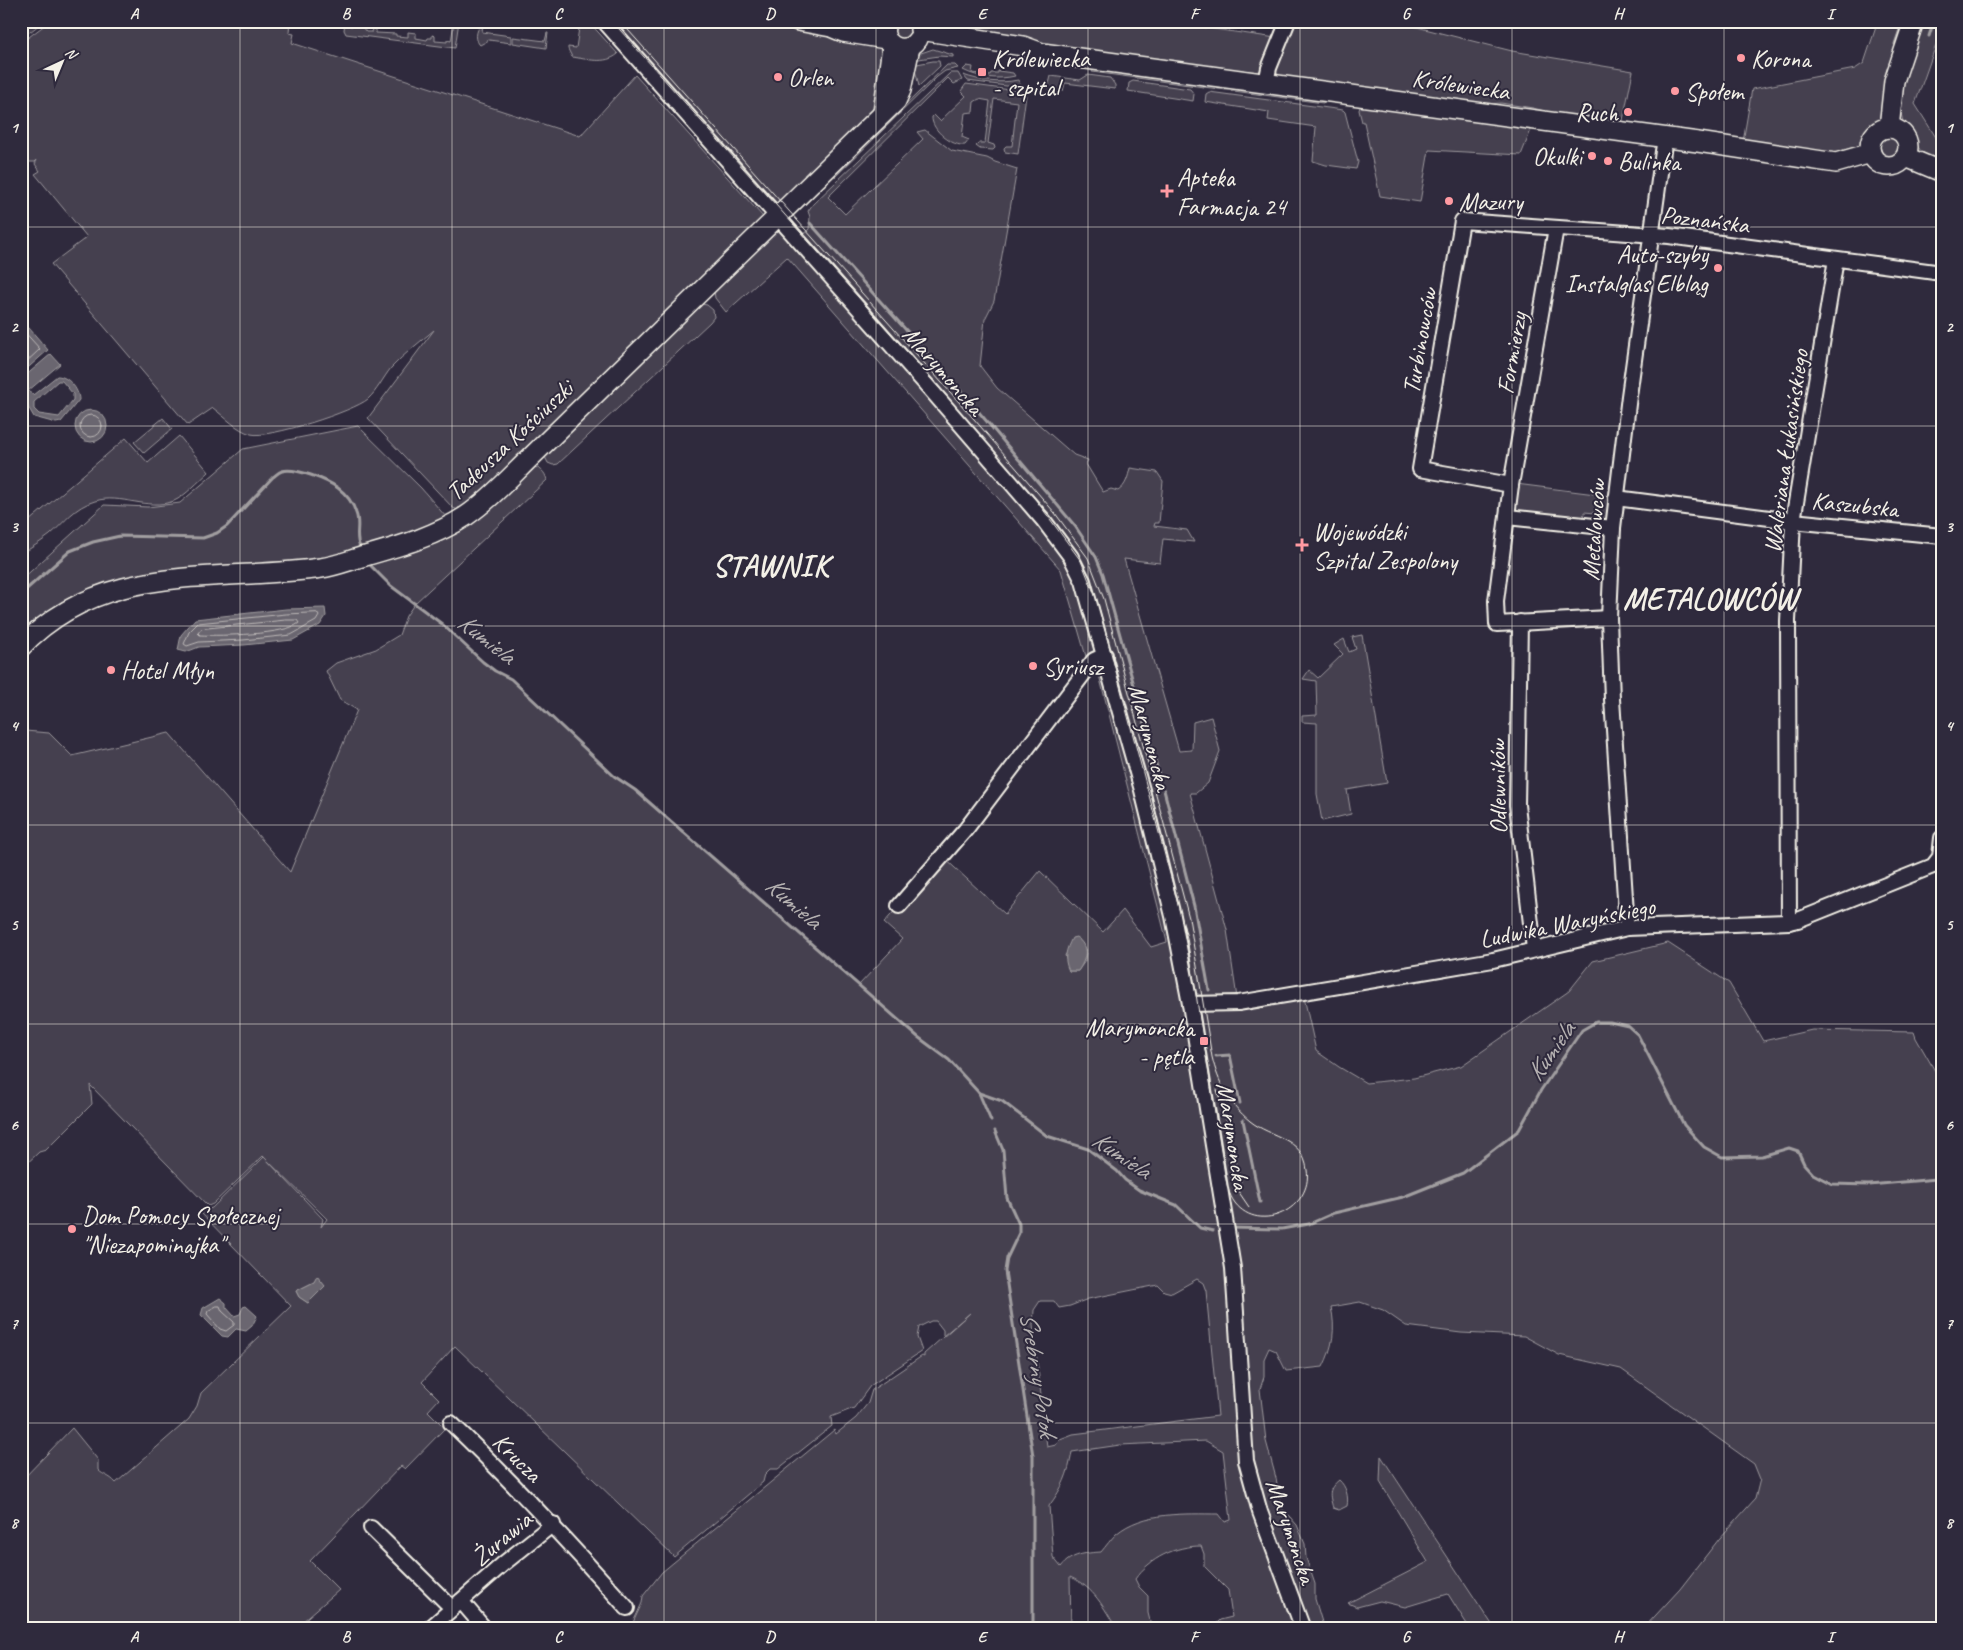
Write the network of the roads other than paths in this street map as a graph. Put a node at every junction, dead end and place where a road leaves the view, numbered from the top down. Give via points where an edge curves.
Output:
1 (604, 21) edge
2 (798, 21) edge
3 (1288, 21) edge
4 (1914, 21) edge
5 (902, 34) edge
6 (1266, 82) junction
7 (1889, 128) junction
8 (1665, 137) junction
9 (1871, 153) junction
10 (1906, 157) junction
11 (1942, 172) edge
12 (777, 217) junction
13 (1462, 221) joint
14 (1556, 228) junction
15 (1652, 234) junction
16 (1836, 259) junction
17 (1942, 273) edge
18 (1511, 485) junction
19 (1616, 498) junction
20 (1507, 517) junction
21 (1794, 521) junction
22 (1613, 528) junction
23 (1942, 536) edge
24 (1609, 618) junction
25 (1520, 622) junction
26 (21, 647) edge
27 (1105, 655) junction
28 (1942, 838) edge
29 (899, 906) dead end
30 (1789, 922) junction
31 (1627, 928) junction
32 (1534, 949) junction
33 (1190, 1004) junction
34 (451, 1422) dead end
35 (553, 1524) junction
36 (371, 1528) dead end
37 (457, 1604) junction
38 (628, 1608) dead end
39 (429, 1629) edge
40 (485, 1629) edge
41 (1303, 1629) edge

1 - 12 street, Marymoncka
2 - 5 street, Królewiecka via 832,27 844,24
3 - 6 street
4 - 7 street via 1894,81
5 - 6 street, Królewiecka via 1026,56 1042,53
5 - 12 street, Tadeusza Kościuszki via 883,114
6 - 8 street, Królewiecka
7 - 9 street via 1874,136
7 - 10 street via 1906,137 1909,147
8 - 9 street, Królewiecka via 1836,163
8 - 15 street, Metalowców
9 - 10 street via 1880,164 1888,166
10 - 11 street
12 - 26 street, Tadeusza Kościuszki via 474,510 435,533 322,568 168,580 122,588 61,614
12 - 27 street, Marymoncka via 1054,533 1083,582
13 - 14 street, Poznańska
13 - 18 street, Turbinowców via 1420,469
14 - 15 street, Poznańska
14 - 18 street, Formierzy
15 - 16 street, Poznańska
15 - 19 street, Metalowców
16 - 17 street, Poznańska
16 - 21 street, Waleriana Łukasińskiego
18 - 20 street
19 - 21 street, Kaszubska
19 - 22 street, Metalowców
20 - 22 street
20 - 25 street via 1496,601 1497,624
21 - 23 street, Kaszubska
21 - 30 street, Waleriana Łukasińskiego via 1788,621
22 - 24 street, Metalowców
24 - 25 street
24 - 31 street, Metalowców
25 - 32 street, Odlewników via 1517,805
27 - 29 street via 1094,660 966,829
27 - 33 street, Marymoncka via 1165,880
28 - 30 street, Ludwika Waryńskiego via 1940,857 1933,866
30 - 31 street, Ludwika Waryńskiego
31 - 32 street, Ludwika Waryńskiego
32 - 33 street, Ludwika Waryńskiego via 1494,960 1238,1003
33 - 41 street, Marymoncka via 1233,1268 1246,1461 1260,1512
34 - 35 street, Krucza
35 - 37 street, Żurawia
35 - 38 street, Żurawia
36 - 37 street, Żurawia
37 - 39 street, Żurawia
37 - 40 street, Żurawia

